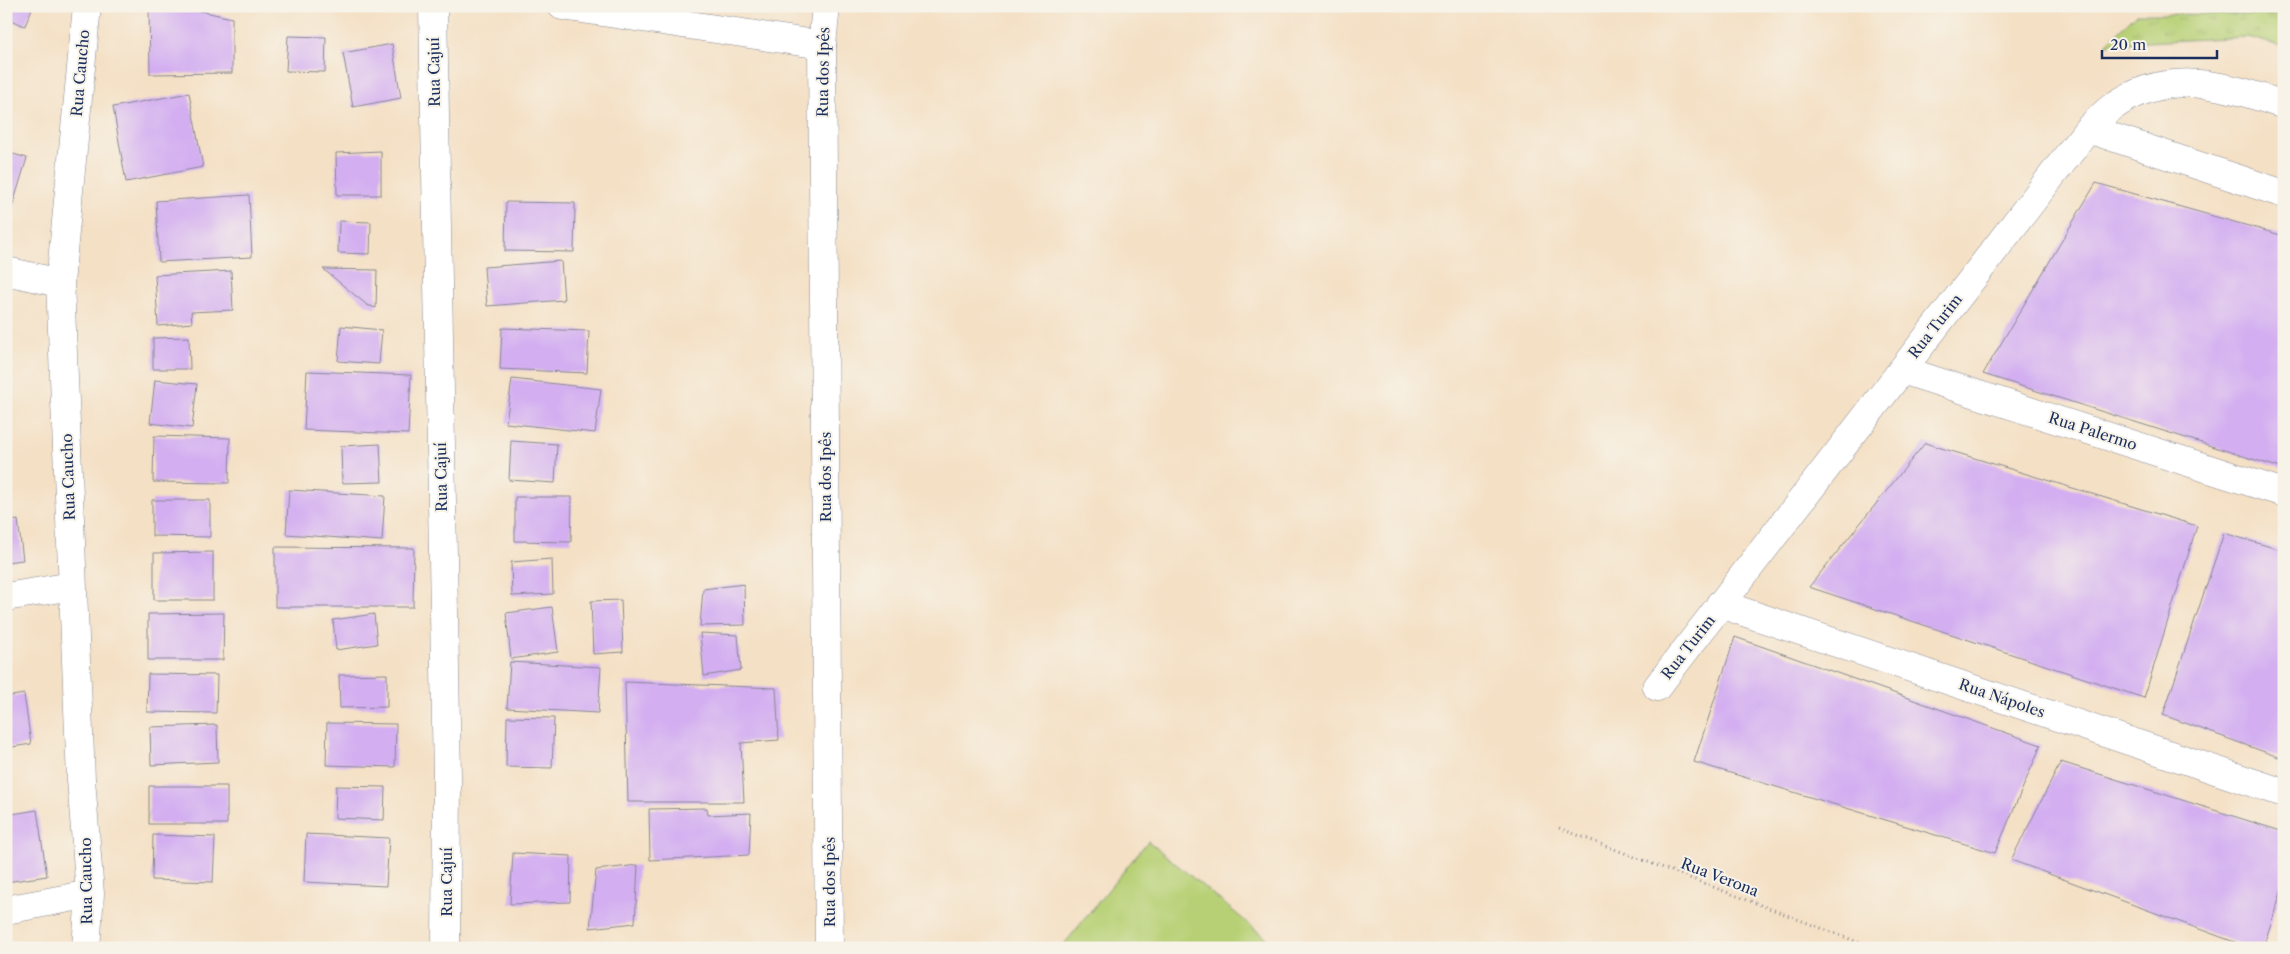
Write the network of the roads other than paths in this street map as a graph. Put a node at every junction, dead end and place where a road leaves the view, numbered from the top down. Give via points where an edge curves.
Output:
1 (86, 6) edge
2 (433, 6) edge
3 (562, 6) edge
4 (826, 6) edge
5 (822, 45) junction
6 (2284, 105) edge
7 (2088, 129) junction
8 (2284, 194) edge
9 (6, 271) edge
10 (60, 283) junction
11 (1902, 370) junction
12 (2284, 493) edge
13 (72, 586) junction
14 (6, 597) edge
15 (1720, 604) junction
16 (1657, 687) dead end
17 (2284, 793) edge
18 (90, 894) junction
19 (6, 910) edge
20 (86, 948) edge
21 (446, 948) edge
22 (829, 948) edge

1 - 10 street, Rua Caucho
2 - 21 street, Rua Cajuí
3 - 5 street
4 - 5 street, Rua dos Ipês
5 - 22 street, Rua dos Ipês
6 - 7 street, Rua Turim via 2226,87 2202,83 2171,84 2140,93 2112,108
7 - 8 street
7 - 11 street, Rua Turim
9 - 10 street
10 - 13 street, Rua Caucho
11 - 12 street, Rua Palermo
11 - 15 street, Rua Turim
13 - 14 street
13 - 18 street, Rua Caucho
15 - 16 street, Rua Turim
15 - 17 street, Rua Nápoles
18 - 19 street
18 - 20 street, Rua Caucho

